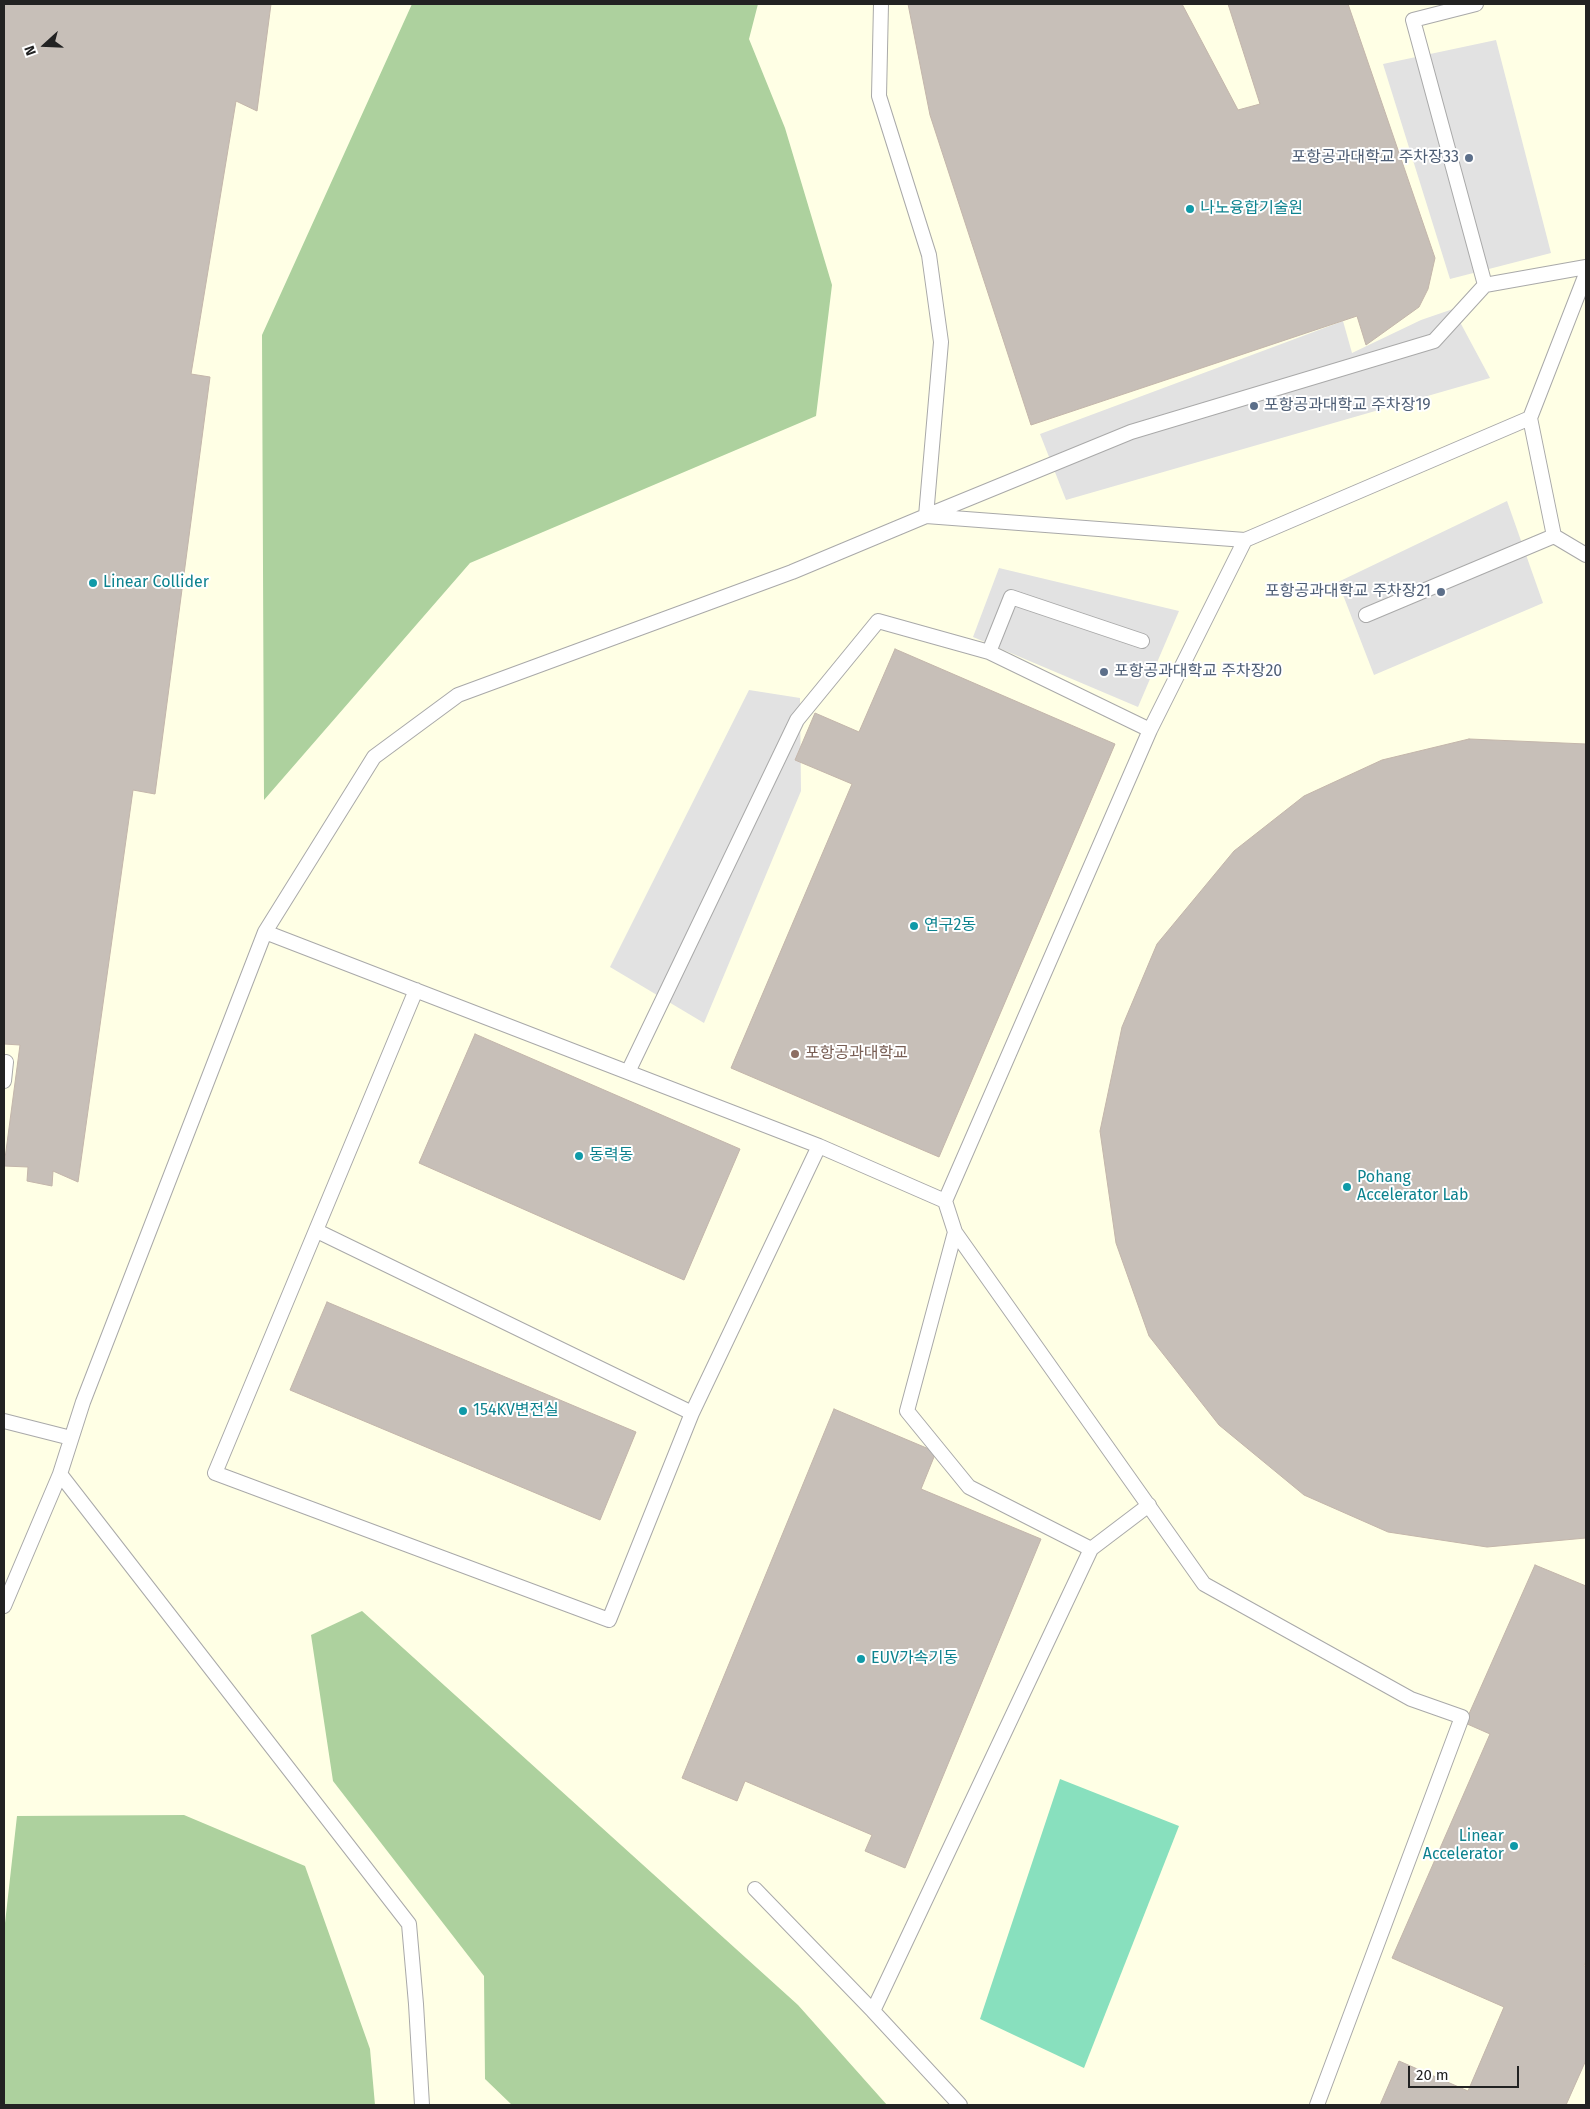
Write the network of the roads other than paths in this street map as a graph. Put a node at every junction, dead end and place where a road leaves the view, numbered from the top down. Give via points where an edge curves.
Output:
1 (881, 4) edge
2 (1476, 4) edge
3 (1586, 267) edge
4 (1586, 274) edge
5 (1486, 286) junction
6 (1530, 418) junction
7 (926, 516) junction
8 (1554, 536) junction
9 (1245, 540) junction
10 (1586, 555) edge
11 (1366, 615) dead end
12 (1142, 641) dead end
13 (989, 652) junction
14 (1150, 730) junction
15 (265, 932) junction
16 (416, 990) junction
17 (6, 1062) dead end
18 (628, 1072) junction
19 (4, 1081) edge
20 (819, 1146) junction
21 (945, 1201) junction
22 (317, 1231) junction
23 (955, 1232) junction
24 (692, 1413) junction
25 (4, 1421) edge
26 (71, 1438) junction
27 (60, 1474) junction
28 (1149, 1505) junction
29 (1091, 1549) junction
30 (4, 1606) edge
31 (755, 1889) dead end
32 (873, 2011) junction
33 (422, 2105) edge
34 (960, 2105) edge
35 (1317, 2105) edge

1 - 7 lane via 878,96 929,255 941,342
2 - 5 lane via 1413,20
3 - 5 lane
4 - 6 lane
5 - 7 lane via 1434,341 1131,432
6 - 8 lane
6 - 9 lane
7 - 9 lane
7 - 15 lane via 792,572 458,695 374,757
8 - 10 lane
8 - 11 lane
9 - 14 lane
12 - 13 lane via 1011,598
13 - 14 lane
13 - 18 lane via 878,621 797,720
14 - 21 lane
15 - 16 lane
15 - 26 lane
16 - 18 lane
16 - 22 lane
17 - 19 lane
18 - 20 lane
20 - 21 lane
20 - 24 lane
21 - 23 lane
22 - 24 lane
22 - 24 lane via 215,1473 609,1620
23 - 28 lane
23 - 29 lane via 907,1411 969,1487
25 - 26 lane
26 - 27 lane
27 - 30 lane
27 - 33 lane via 409,1924
28 - 29 lane
28 - 35 lane via 1204,1584 1411,1699 1462,1717
29 - 32 lane
31 - 32 lane
32 - 34 lane

